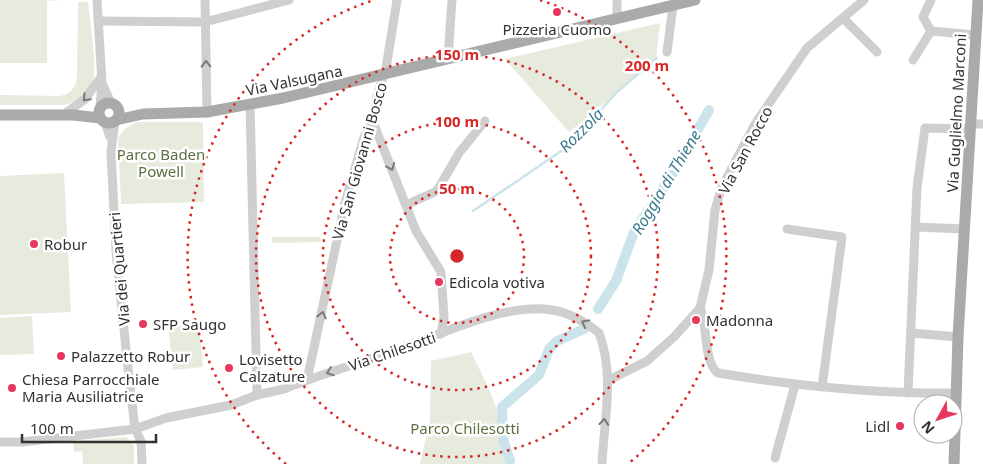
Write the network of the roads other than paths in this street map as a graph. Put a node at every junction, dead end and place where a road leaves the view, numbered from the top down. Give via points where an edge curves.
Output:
1 (97, 0) edge
2 (205, 0) edge
3 (289, 0) edge
4 (397, 0) edge
5 (452, 0) edge
6 (617, 0) edge
7 (695, 0) edge
8 (864, 0) edge
9 (931, 0) edge
10 (978, 0) edge
11 (673, 6) junction
12 (616, 18) junction
13 (843, 18) junction
14 (98, 21) junction
15 (205, 22) junction
16 (931, 32) junction
17 (975, 35) junction
18 (667, 52) dead end
19 (877, 52) dead end
20 (448, 58) junction
21 (914, 60) dead end
22 (384, 74) junction
23 (101, 78) junction
24 (250, 104) junction
25 (208, 112) junction
26 (108, 113) junction
27 (0, 115) edge
28 (68, 115) junction
29 (485, 121) dead end
30 (373, 122) junction
31 (983, 124) edge
32 (971, 126) junction
33 (406, 205) junction
34 (916, 227) junction
35 (788, 228) dead end
36 (964, 228) junction
37 (700, 308) junction
38 (911, 333) junction
39 (441, 334) junction
40 (958, 337) junction
41 (307, 380) junction
42 (609, 380) junction
43 (795, 385) junction
44 (822, 387) junction
45 (908, 393) junction
46 (956, 393) junction
47 (257, 395) junction
48 (135, 429) junction
49 (0, 442) edge
50 (775, 458) dead end
51 (142, 464) edge
52 (602, 464) edge
53 (954, 464) edge

1 - 14 street, Via dei Quartieri
2 - 15 street
3 - 15 street
4 - 22 street, Via San Giovanni Bosco
5 - 20 street
6 - 12 street
7 - 11 main road, Via Valsugana
8 - 13 street, Via San Rocco
9 - 16 street via 923,17
10 - 17 main road, Via Guglielmo Marconi
11 - 12 main road, Via Valsugana
11 - 18 street
12 - 20 main road, Via Valsugana
13 - 19 street
13 - 37 street, Via San Rocco via 807,48 755,124 734,162 715,210 709,270
14 - 15 street
14 - 23 street, Via dei Quartieri
25 -> 15 street
16 - 17 street
16 - 21 street
17 - 32 main road, Via Guglielmo Marconi
20 - 22 main road, Via Valsugana
22 - 24 main road, Via Valsugana
22 - 30 street, Via San Giovanni Bosco
23 - 26 street, Via dei Quartieri
23 -> 28 street
24 - 25 main road, Via Valsugana
24 - 47 street
25 - 26 main road, Via Valsugana
26 - 28 main road, Via Valsugana
26 - 48 street, Via dei Quartieri via 116,251
27 - 28 main road, Via Valsugana
29 - 33 street via 459,153 437,191
30 -> 33 street
41 -> 30 street, Via San Giovanni Bosco via 345,203 364,137
31 - 32 street
32 - 34 street via 925,128 917,188
32 - 36 main road, Via Guglielmo Marconi
33 - 39 street via 416,231 441,272 444,317
34 - 36 street
34 - 38 street
35 - 44 street via 842,238
36 - 40 main road, Via Guglielmo Marconi
37 - 42 street, Via San Rocco via 647,361
37 - 43 street via 714,370
38 - 40 street
38 - 45 street
39 -> 41 street, Via Chilesotti
42 -> 39 street, Via Chilesotti via 599,332 563,312 525,309 469,322
40 - 46 main road, Via Guglielmo Marconi
41 - 47 street, Via Chilesotti
52 -> 42 street, Via Chilesotti
43 - 44 street
43 - 50 street
44 - 45 street
45 - 46 street
46 - 53 main road, Via Guglielmo Marconi
47 - 48 street, Via Chilesotti via 231,405 166,418
48 - 49 street, Via Chilesotti
48 - 51 street, Via dei Quartieri via 141,441

